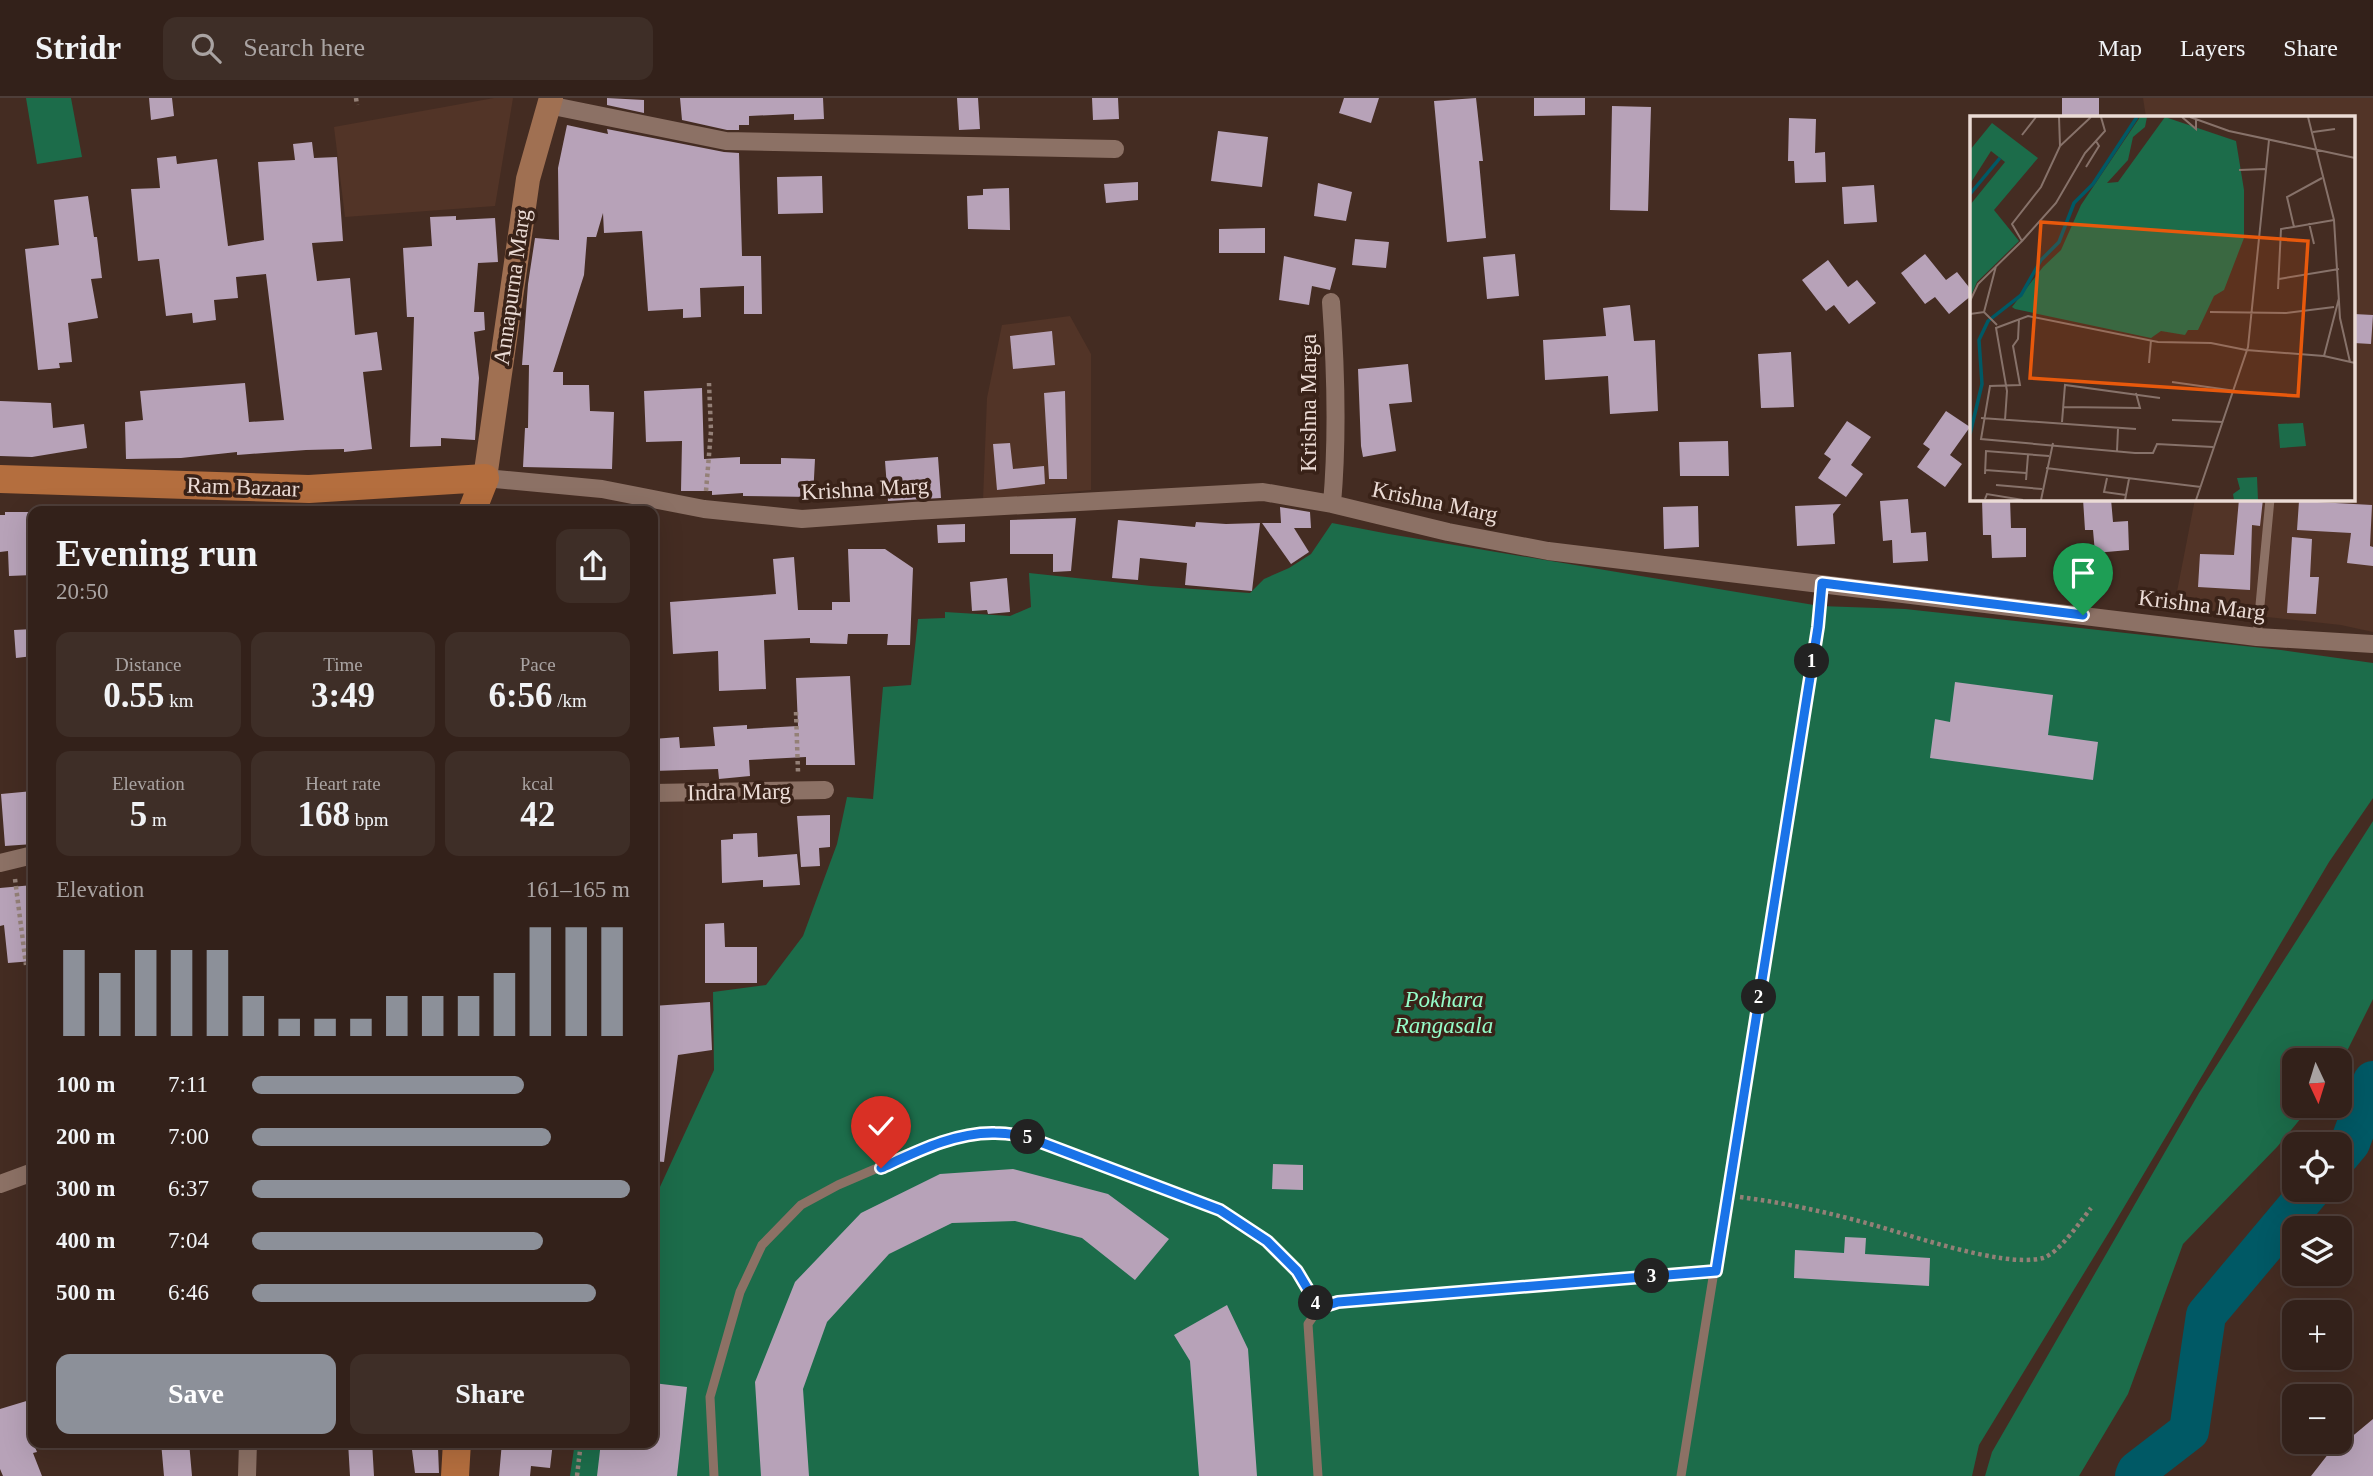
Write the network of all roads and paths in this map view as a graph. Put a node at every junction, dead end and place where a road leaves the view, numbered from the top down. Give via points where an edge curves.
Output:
1 (356, 98) edge
2 (549, 102) edge
3 (357, 105) dead end
4 (1115, 149) dead end
5 (1331, 303) dead end
6 (709, 383) dead end
7 (485, 478) junction
8 (0, 479) edge
9 (2270, 500) edge
10 (1332, 504) junction
11 (472, 506) edge
12 (704, 509) junction
13 (1822, 583) junction
14 (2257, 637) junction
15 (2373, 644) edge
16 (796, 712) dead end
17 (825, 790) dead end
18 (799, 791) junction
19 (658, 793) edge
20 (28, 856) edge
21 (6, 862) edge
22 (26, 965) dead end
23 (28, 1174) edge
24 (0, 1184) edge
25 (1728, 1195) junction
26 (2091, 1208) dead end
27 (1716, 1271) junction
28 (1319, 1308) junction
29 (248, 1448) edge
30 (456, 1448) edge
31 (580, 1448) edge
32 (247, 1476) edge
33 (454, 1476) edge
34 (577, 1476) edge
35 (714, 1476) edge
36 (1318, 1476) edge
37 (1682, 1476) edge

1 - 3 path
2 - 4 street via 726,141
2 - 7 main road, Annapurna Marg via 528,179
5 - 10 street, Krishna Marga via 1337,382
6 - 12 path via 711,431
7 - 8 main road, Ram Bazaar via 309,489
7 - 11 main road
7 - 12 street, Krishna Marg via 602,489
9 - 14 lane
10 - 12 street, Krishna Marg via 1263,492 802,519
10 - 13 street, Krishna Marg via 1548,551
13 - 14 street, Krishna Marg
13 - 25 lane
14 - 15 street, Krishna Marg
16 - 18 path
17 - 18 street, Indra Marg
18 - 19 street, Indra Marg
20 - 21 street
21 - 22 path
23 - 24 street
25 - 26 path via 1843,1217 2015,1261 2045,1257
25 - 27 lane
27 - 28 lane via 1338,1302
27 - 37 lane
28 - 35 lane via 1297,1271 1267,1241 1220,1210 1027,1137 994,1132 931,1145 801,1205 762,1245 740,1292 710,1397
28 - 36 lane via 1308,1324
29 - 32 street
30 - 33 main road
31 - 34 path

